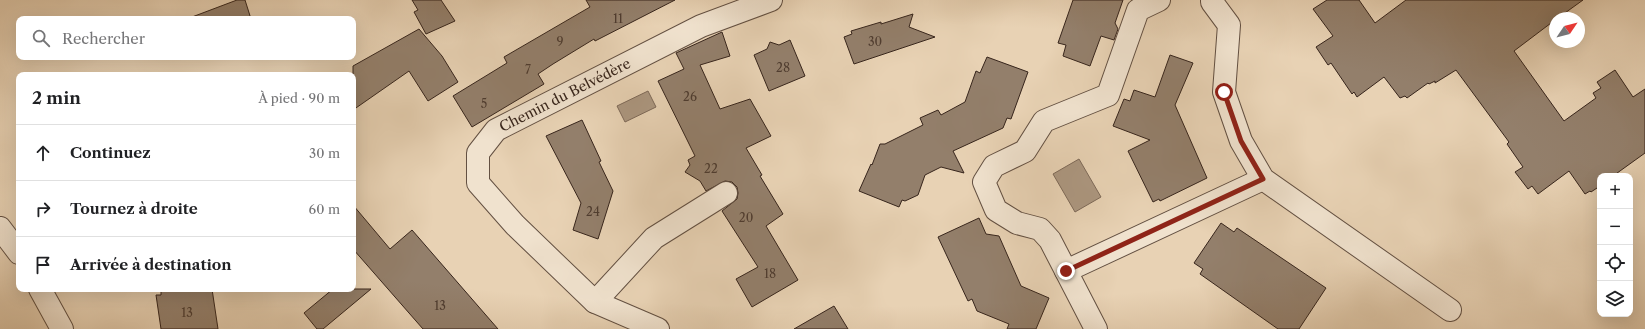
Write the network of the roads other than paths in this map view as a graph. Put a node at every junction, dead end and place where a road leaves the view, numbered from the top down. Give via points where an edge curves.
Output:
1 (771, 0) edge
2 (1159, 0) edge
3 (1212, 0) edge
4 (1263, 179) junction
5 (726, 193) dead end
6 (0, 228) edge
7 (16, 249) edge
8 (1066, 271) junction
9 (42, 292) edge
10 (595, 302) junction
11 (1450, 310) dead end
12 (62, 329) edge
13 (658, 329) edge
14 (1096, 329) edge

1 - 10 street, Chemin du Belvédère via 701,26 496,130 478,154 478,183 515,224
2 - 8 street via 1138,10 1108,95 1044,121 1025,151 994,166 984,182 996,210 1017,223 1040,229 1050,240
3 - 4 street via 1229,25 1224,92 1241,141
4 - 8 street
4 - 11 street
5 - 10 street via 654,238
6 - 7 street
8 - 14 street
9 - 12 street
10 - 13 street, Chemin du Belvédère

